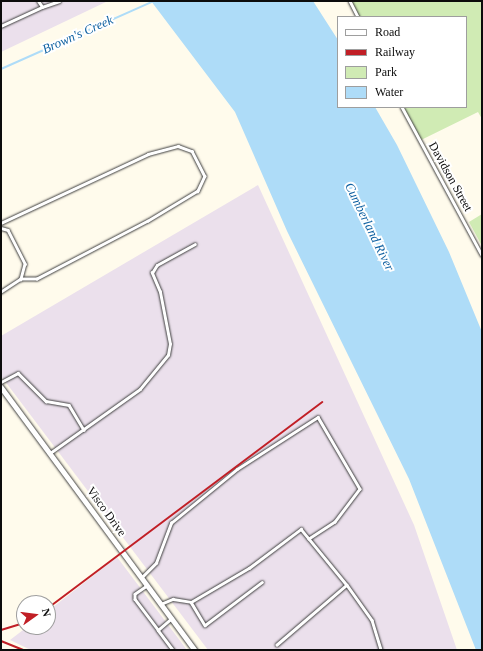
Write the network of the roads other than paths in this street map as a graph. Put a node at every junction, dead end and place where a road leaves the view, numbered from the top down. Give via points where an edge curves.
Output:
1 (38, 1) edge
2 (59, 1) edge
3 (350, 1) edge
4 (42, 7) junction
5 (358, 16) edge
6 (1, 26) edge
7 (403, 108) edge
8 (1, 223) edge
9 (1, 228) edge
10 (194, 244) dead end
11 (482, 255) edge
12 (21, 280) junction
13 (1, 292) edge
14 (1, 382) edge
15 (1, 387) edge
16 (84, 430) junction
17 (50, 453) junction
18 (310, 539) junction
19 (142, 578) junction
20 (262, 582) dead end
21 (347, 585) junction
22 (148, 586) junction
23 (190, 602) junction
24 (160, 604) junction
25 (172, 618) junction
26 (158, 630) junction
27 (278, 645) dead end
28 (173, 650) edge
29 (195, 650) edge
30 (381, 650) edge

1 - 4 lane
2 - 4 lane
3 - 5 lane
4 - 6 lane
7 - 11 lane, Davidson Street
8 - 12 lane via 148,154 178,146 192,151 205,176 198,191 148,221 37,279
9 - 12 lane via 8,230 25,264
10 - 16 lane via 157,265 152,273 160,292 170,344 168,355 140,389
12 - 13 lane
14 - 16 lane via 18,373 46,401 69,405
15 - 17 street, Visco Drive
16 - 17 lane
17 - 19 street, Visco Drive
18 - 19 lane via 335,522 360,489 318,417 237,469 171,523 156,563
18 - 21 lane
18 - 23 lane via 301,529 255,564
19 - 22 street, Visco Drive
20 - 23 lane via 205,625
21 - 27 lane
21 - 30 lane via 372,620
22 - 24 street, Visco Drive
22 - 26 lane via 135,594 135,599
23 - 24 lane via 173,599
24 - 25 street, Visco Drive
25 - 26 lane
25 - 29 street, Visco Drive
26 - 28 lane

